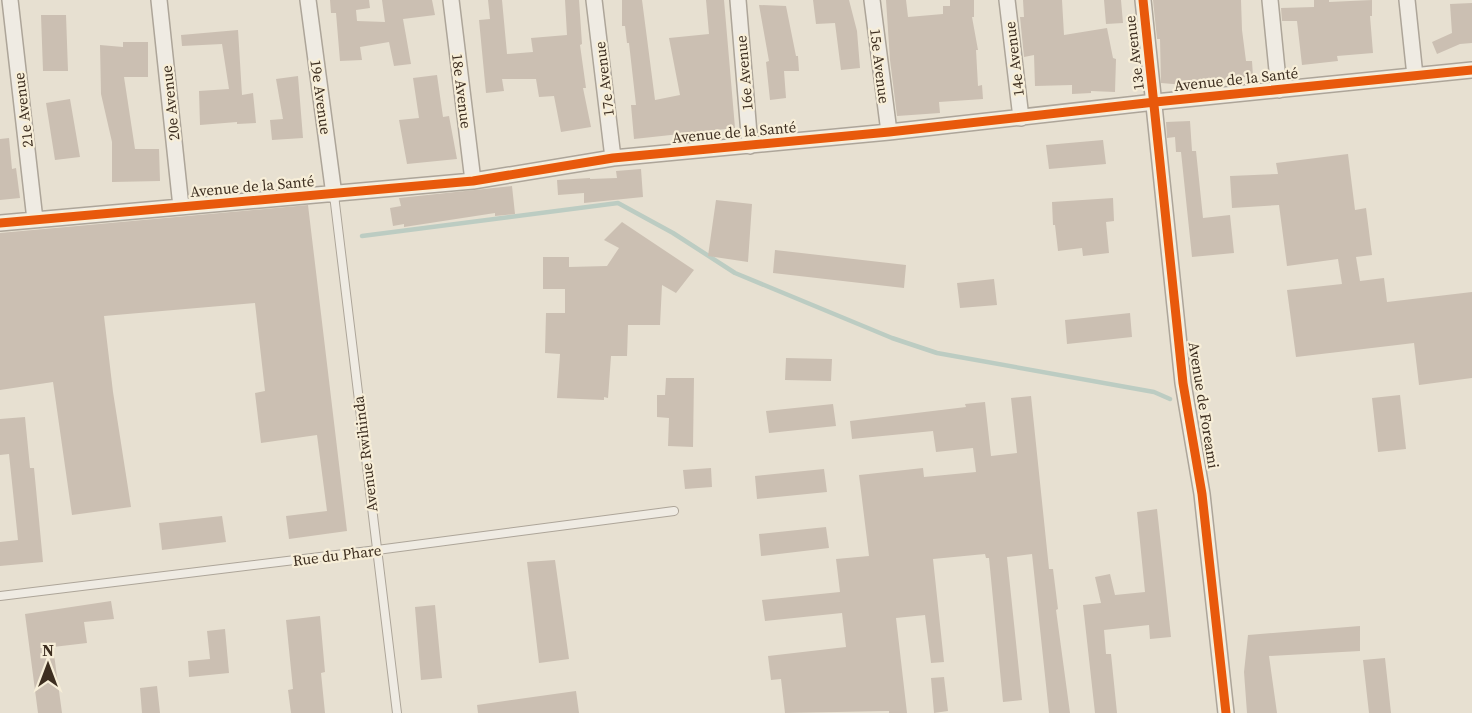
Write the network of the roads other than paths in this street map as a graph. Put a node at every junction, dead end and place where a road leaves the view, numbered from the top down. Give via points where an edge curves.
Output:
1 (10, 0) edge
2 (159, 0) edge
3 (308, 0) edge
4 (451, 0) edge
5 (594, 0) edge
6 (738, 0) edge
7 (872, 0) edge
8 (1007, 0) edge
9 (1143, 0) edge
10 (1270, 0) edge
11 (1407, 0) edge
12 (1472, 70) edge
13 (1415, 76) junction
14 (1279, 90) junction
15 (1155, 102) junction
16 (1021, 118) junction
17 (889, 132) junction
18 (750, 146) junction
19 (613, 158) junction
20 (473, 181) junction
21 (334, 195) junction
22 (182, 207) junction
23 (36, 220) junction
24 (0, 223) edge
25 (674, 511) dead end
26 (377, 550) junction
27 (0, 596) edge
28 (397, 713) edge
29 (1226, 713) edge

1 - 23 street, 21e Avenue
2 - 22 street, 20e Avenue
3 - 21 street, 19e Avenue
4 - 20 street, 18e Avenue
5 - 19 street, 17e Avenue
6 - 18 street, 16e Avenue
7 - 17 street, 15e Avenue
8 - 16 street, 14e Avenue
9 - 15 street, 13e Avenue
10 - 14 street
11 - 13 street
12 - 13 street, Avenue de la Santé
13 - 14 street, Avenue de la Santé
14 - 15 street, Avenue de la Santé
15 - 16 street, Avenue de la Santé
15 - 29 street, Avenue de Foreami via 1183,383 1203,494
16 - 17 street, Avenue de la Santé
17 - 18 street, Avenue de la Santé
18 - 19 street, Avenue de la Santé
19 - 20 street, Avenue de la Santé
20 - 21 street, Avenue de la Santé
21 - 22 street, Avenue de la Santé
21 - 26 lane, Avenue Rwihinda
22 - 23 street, Avenue de la Santé
23 - 24 street, Avenue de la Santé
25 - 26 lane, Rue du Phare
26 - 27 lane, Rue du Phare
26 - 28 lane, Avenue Rwihinda

